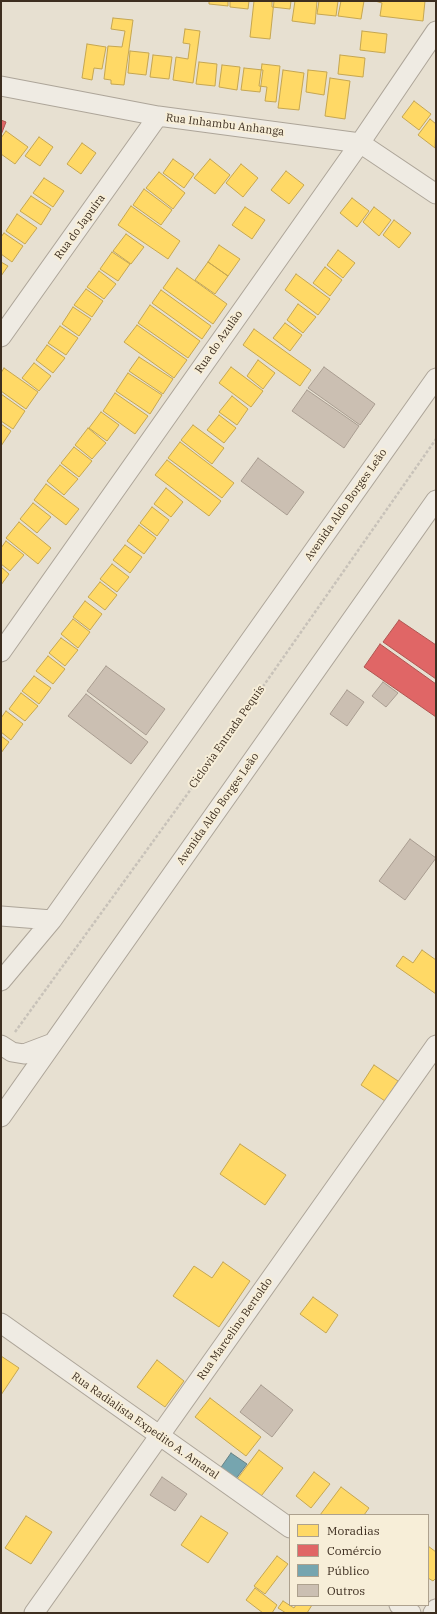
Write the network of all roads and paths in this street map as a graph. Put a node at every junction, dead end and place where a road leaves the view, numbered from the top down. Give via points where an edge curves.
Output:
1 (436, 31) edge
2 (1, 86) edge
3 (158, 116) junction
4 (360, 143) junction
5 (436, 194) edge
6 (1, 337) edge
7 (436, 378) edge
8 (436, 439) edge
9 (436, 500) edge
10 (1, 652) edge
11 (1, 916) edge
12 (52, 920) junction
13 (1, 981) edge
14 (14, 1032) dead end
15 (53, 1043) junction
16 (436, 1045) edge
17 (1, 1046) edge
18 (1, 1117) edge
19 (1, 1323) edge
20 (160, 1436) junction
21 (289, 1527) edge
22 (400, 1606) edge
23 (436, 1609) edge
24 (34, 1613) edge
25 (410, 1613) edge
26 (433, 1613) edge

1 - 4 street, Rua do Azulão
2 - 3 street, Rua Inhambu Anhanga
3 - 4 street, Rua Inhambu Anhanga
3 - 6 street, Rua do Japuíra
4 - 5 street, Rua Inhambu Anhanga
4 - 10 street, Rua do Azulão
7 - 12 street, Avenida Aldo Borges Leão
8 - 14 path, Ciclovia Entrada Pequis via 199,778
9 - 15 street, Avenida Aldo Borges Leão
11 - 12 street
12 - 13 street, Avenida Aldo Borges Leão
15 - 17 street via 24,1054 12,1052
15 - 18 street, Avenida Aldo Borges Leão
16 - 20 street, Rua Marcelino Bertoldo
19 - 20 street, Rua Radialista Expedito A. Amaral
20 - 21 street, Rua Radialista Expedito A. Amaral
20 - 24 street, Rua Marcelino Bertoldo
22 - 25 street
23 - 26 street

